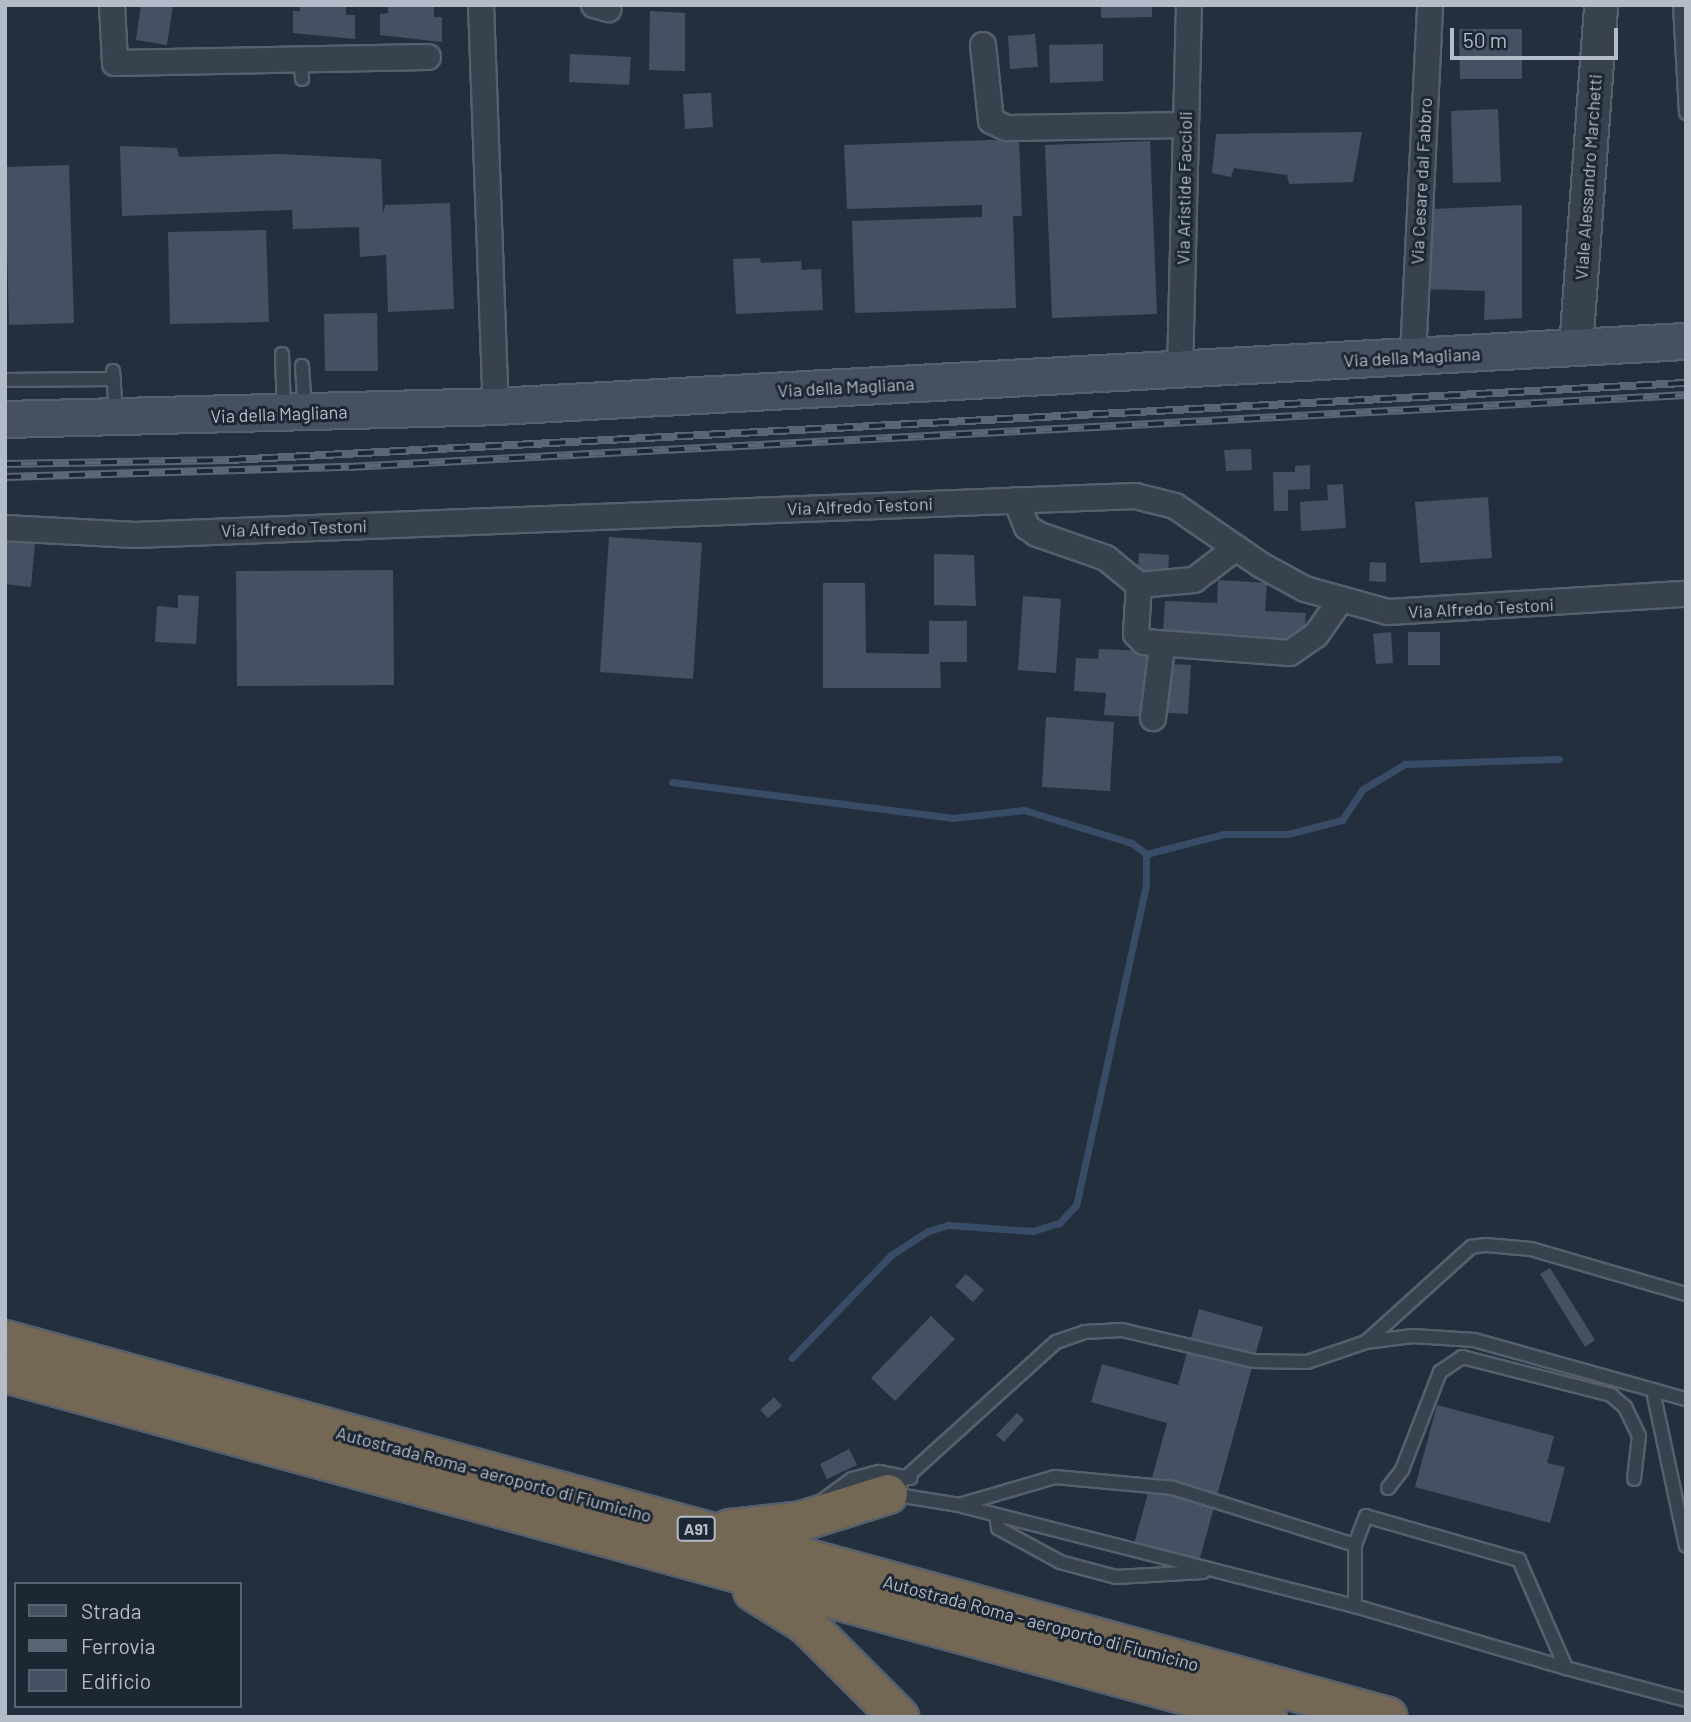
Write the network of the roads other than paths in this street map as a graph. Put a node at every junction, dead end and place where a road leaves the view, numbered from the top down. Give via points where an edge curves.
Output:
1 (112, 5) edge
2 (481, 5) edge
3 (1189, 5) edge
4 (1430, 5) edge
5 (1601, 5) edge
6 (1680, 5) edge
7 (983, 45) dead end
8 (428, 57) dead end
9 (1686, 113) edge
10 (1186, 125) junction
11 (1686, 341) edge
12 (1576, 348) junction
13 (282, 354) dead end
14 (1413, 356) junction
15 (302, 366) dead end
16 (1180, 372) junction
17 (5, 380) edge
18 (496, 406) junction
19 (295, 414) junction
20 (5, 419) edge
21 (116, 419) junction
22 (1016, 500) junction
23 (5, 528) edge
24 (1236, 548) junction
25 (1139, 585) junction
26 (1686, 594) edge
27 (1340, 601) junction
28 (1161, 647) junction
29 (1153, 718) dead end
30 (1686, 1294) edge
31 (5, 1340) edge
32 (1366, 1342) junction
33 (5, 1373) edge
34 (1653, 1391) junction
35 (1686, 1399) edge
36 (1634, 1479) dead end
37 (899, 1486) junction
38 (1388, 1488) dead end
39 (959, 1505) junction
40 (996, 1515) junction
41 (706, 1531) junction
42 (1355, 1545) junction
43 (1686, 1546) edge
44 (675, 1556) junction
45 (1217, 1571) junction
46 (1355, 1606) junction
47 (1566, 1668) junction
48 (1686, 1700) edge
49 (899, 1717) edge
50 (1267, 1717) edge
51 (1388, 1717) edge

1 - 8 street via 115,63 301,69
2 - 18 street
3 - 10 street, Via Aristide Faccioli
4 - 14 street, Via Cesare dal Fabbro
5 - 12 street, Viale Alessandro Marchetti
6 - 9 lane
7 - 10 street via 991,121 1007,128
10 - 16 street, Via Aristide Faccioli
11 - 12 main road, Via della Magliana
12 - 14 main road, Via della Magliana
13 - 19 lane
14 - 16 main road, Via della Magliana
15 - 19 lane
16 - 18 main road, Via della Magliana
17 - 21 lane via 113,375
18 - 19 main road, Via della Magliana
19 - 21 main road, Via della Magliana
20 - 21 main road, Via della Magliana
22 - 23 street, Via Alfredo Testoni via 135,535
22 - 24 street, Via Alfredo Testoni via 1147,497 1175,506
22 - 25 street via 1027,527 1037,534 1106,558
24 - 25 street via 1194,580
24 - 27 street, Via Alfredo Testoni via 1288,580
25 - 28 street via 1136,634
26 - 27 street, Via Alfredo Testoni via 1408,613
27 - 28 street via 1316,635 1290,653
28 - 29 street
30 - 32 lane via 1531,1249 1471,1247
31 - 41 highway, Autostrada Roma - aeroporto di Fiumicino / A91
32 - 34 lane via 1413,1336 1474,1340
32 - 37 lane via 1307,1362 1254,1361 1122,1330 1085,1332 1056,1342
33 - 44 highway, Autostrada Roma - aeroporto di Fiumicino / A91
34 - 35 lane
34 - 43 lane
36 - 38 lane via 1639,1436 1629,1414 1611,1395 1462,1357 1440,1372 1402,1470
37 - 39 lane
37 - 41 highway via 811,1518
39 - 40 lane
39 - 42 lane via 1055,1477 1173,1488
40 - 45 lane
40 - 45 lane via 998,1528 1060,1562 1105,1574
41 - 51 highway, Autostrada Roma - aeroporto di Fiumicino / A91
42 - 46 lane
42 - 47 lane via 1366,1516 1519,1560
44 - 49 highway via 791,1612
44 - 50 highway, Autostrada Roma - aeroporto di Fiumicino / A91
45 - 46 lane
46 - 47 lane
47 - 48 lane

